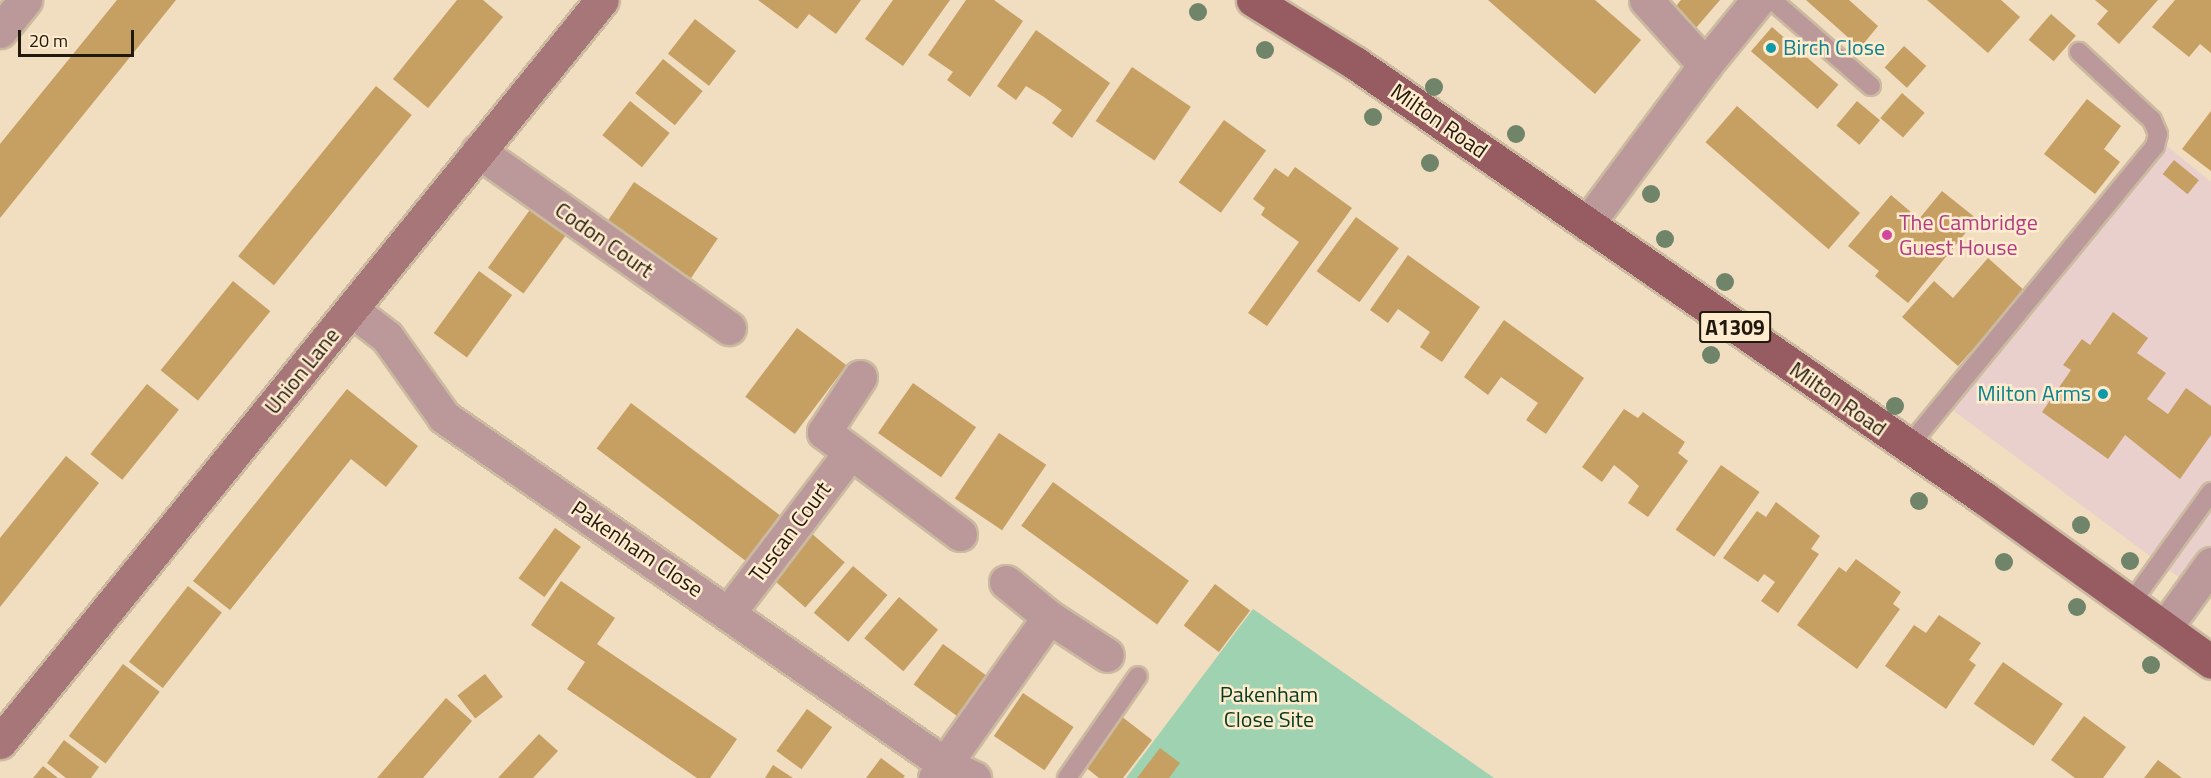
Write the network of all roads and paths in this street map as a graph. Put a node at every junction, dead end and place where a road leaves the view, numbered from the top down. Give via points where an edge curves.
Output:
1 (25, 0) edge
2 (602, 0) edge
3 (1253, 0) edge
4 (1646, 0) edge
5 (1758, 0) edge
6 (1772, 0) edge
7 (0, 31) edge
8 (2079, 52) dead end
9 (1705, 64) junction
10 (1871, 86) dead end
11 (478, 151) junction
12 (1587, 224) junction
13 (352, 310) junction
14 (729, 328) dead end
15 (860, 377) dead end
16 (1907, 448) junction
17 (851, 452) junction
18 (2211, 492) edge
19 (960, 534) dead end
20 (2211, 564) edge
21 (1006, 582) dead end
22 (2131, 603) junction
23 (729, 612) junction
24 (1049, 617) junction
25 (2166, 626) junction
26 (1107, 655) dead end
27 (2211, 662) edge
28 (1138, 676) dead end
29 (0, 742) edge
30 (951, 774) edge
31 (1067, 778) edge

1 - 7 street
2 - 11 street, Union Lane
3 - 12 main road, Milton Road / A1309 via 1355,63
4 - 9 street
5 - 9 street
6 - 10 lane
8 - 16 lane via 2152,120 2158,134 2156,146
9 - 12 street
11 - 13 street, Union Lane
11 - 14 street, Codon Court
12 - 16 main road, Milton Road / A1309
13 - 23 street, Pakenham Close via 387,337 444,417
13 - 29 street, Union Lane
15 - 17 street via 824,432
16 - 22 main road, Milton Road / A1309
17 - 19 street
17 - 23 street, Tuscan Court
18 - 22 lane
20 - 25 street
21 - 24 street
22 - 25 main road, Milton Road / A1309
23 - 30 street, Pakenham Close
24 - 26 street
24 - 30 street, Pakenham Close
25 - 27 main road, Milton Road / A1309
28 - 31 lane

